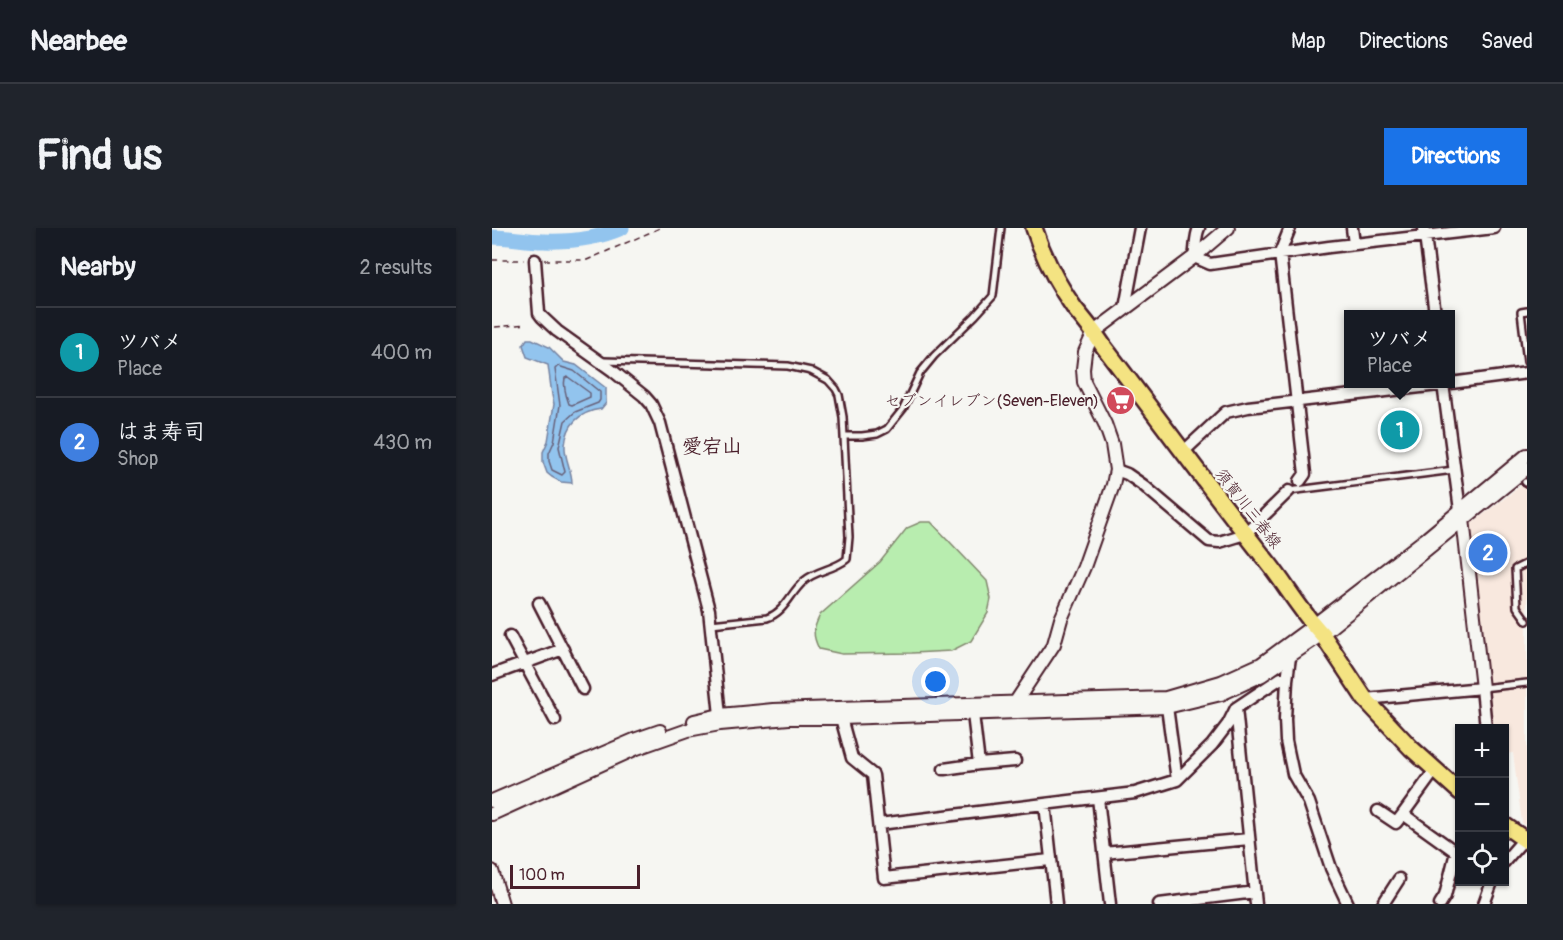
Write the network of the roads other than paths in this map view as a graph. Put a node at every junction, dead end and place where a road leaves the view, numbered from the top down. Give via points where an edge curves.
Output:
1 (1001, 228) edge
2 (1034, 228) edge
3 (1140, 228) edge
4 (1199, 228) edge
5 (1228, 228) edge
6 (1290, 228) edge
7 (1352, 228) edge
8 (1494, 228) edge
9 (1454, 230) edge
10 (1424, 232) edge
11 (1354, 244) junction
12 (1280, 254) junction
13 (1194, 257) junction
14 (535, 260) road end
15 (1125, 308) junction
16 (1434, 310) edge
17 (1527, 311) edge
18 (1525, 331) edge
19 (1094, 332) junction
20 (1527, 358) edge
21 (599, 361) junction
22 (1527, 373) edge
23 (1455, 383) edge
24 (1413, 388) edge
25 (1446, 388) edge
26 (1296, 402) junction
27 (844, 436) junction
28 (1184, 452) junction
29 (1527, 455) edge
30 (1527, 468) edge
31 (1116, 470) junction
32 (1454, 470) junction
33 (1300, 481) dead end
34 (1289, 491) joint
35 (1461, 515) junction
36 (1245, 534) junction
37 (1527, 563) edge
38 (539, 603) dead end
39 (1527, 621) edge
40 (711, 624) junction
41 (1318, 629) junction
42 (510, 636) dead end
43 (563, 650) junction
44 (1290, 657) junction
45 (524, 663) junction
46 (492, 675) edge
47 (1287, 678) junction
48 (1527, 683) edge
49 (1482, 688) junction
50 (583, 689) dead end
51 (1365, 699) junction
52 (1167, 707) junction
53 (1015, 708) junction
54 (1236, 708) junction
55 (973, 714) junction
56 (720, 715) junction
57 (842, 718) junction
58 (555, 720) dead end
59 (1486, 724) edge
60 (1015, 761) dead end
61 (979, 764) junction
62 (944, 769) dead end
63 (1435, 770) junction
64 (1177, 780) junction
65 (1455, 788) edge
66 (1098, 798) junction
67 (492, 801) edge
68 (1045, 804) junction
69 (1378, 811) dead end
70 (492, 814) edge
71 (1403, 814) junction
72 (879, 824) junction
73 (1509, 828) edge
74 (1248, 839) junction
75 (1526, 840) edge
76 (1104, 853) junction
77 (1509, 857) edge
78 (1050, 860) junction
79 (492, 871) edge
80 (1399, 879) dead end
81 (1491, 886) edge
82 (1256, 898) edge
83 (502, 904) edge
84 (1056, 904) edge
85 (1110, 904) edge
86 (1159, 904) edge
87 (1348, 904) edge
88 (1383, 904) edge
89 (1440, 904) edge
90 (1484, 904) edge

1 - 27 lane via 993,296 920,373 903,409 887,429 877,434
2 - 19 main road, 須賀川三春線 via 1064,291
3 - 15 street
4 - 13 street
5 - 13 street
6 - 12 street
7 - 11 street
8 - 9 street
9 - 10 street
10 - 11 street
10 - 16 street
11 - 12 street
12 - 13 street via 1210,264
12 - 26 street
13 - 15 street
14 - 21 street via 539,313 557,332
15 - 19 street
17 - 18 lane via 1521,312
18 - 20 lane
19 - 28 main road, 須賀川三春線
19 - 31 street via 1085,352 1084,382 1105,424
21 - 27 lane via 800,368 828,380 836,389
21 - 40 street via 644,396 656,412
22 - 23 street
24 - 26 street
25 - 32 street
26 - 28 street via 1226,412
26 - 33 street via 1305,474
27 - 40 lane via 847,559 807,578 774,615
28 - 36 main road, 須賀川三春線
29 - 35 street
30 - 35 street
31 - 36 street via 1143,485 1209,541
31 - 53 street via 1109,501 1054,644
32 - 34 lane
32 - 35 street
34 - 36 street
35 - 41 street
35 - 49 street
36 - 41 main road, 須賀川三春線
37 - 39 lane via 1515,569 1517,606
38 - 43 street
40 - 56 street
41 - 44 street
41 - 51 main road, 須賀川三春線
41 - 53 street via 1261,664 1221,682 1166,698
42 - 45 street
43 - 45 street
43 - 50 street
44 - 47 street
44 - 52 street via 1221,694
45 - 46 street
45 - 58 street
47 - 54 street via 1281,678
47 - 87 street via 1286,741 1293,774 1309,802 1331,868
48 - 49 lane
49 - 51 street
49 - 59 street
51 - 63 main road, 須賀川三春線
52 - 53 street
52 - 64 street
53 - 55 street
53 - 56 street via 773,710
54 - 64 street via 1212,745
54 - 74 street
55 - 57 street
55 - 61 street
56 - 67 street via 634,740
57 - 70 street via 789,718 688,730 637,748
57 - 72 street via 852,759 873,775
60 - 61 street
61 - 62 street
63 - 65 main road, 須賀川三春線
63 - 71 street
64 - 66 street via 1136,793
66 - 68 street
66 - 76 street
68 - 72 street
68 - 78 street
69 - 71 street via 1396,824
71 - 89 street via 1456,852
72 - 78 street via 884,879
73 - 75 main road
74 - 76 street
74 - 82 street
75 - 77 street
76 - 85 street
78 - 84 street
79 - 83 street
80 - 88 street
81 - 90 street
82 - 86 street

